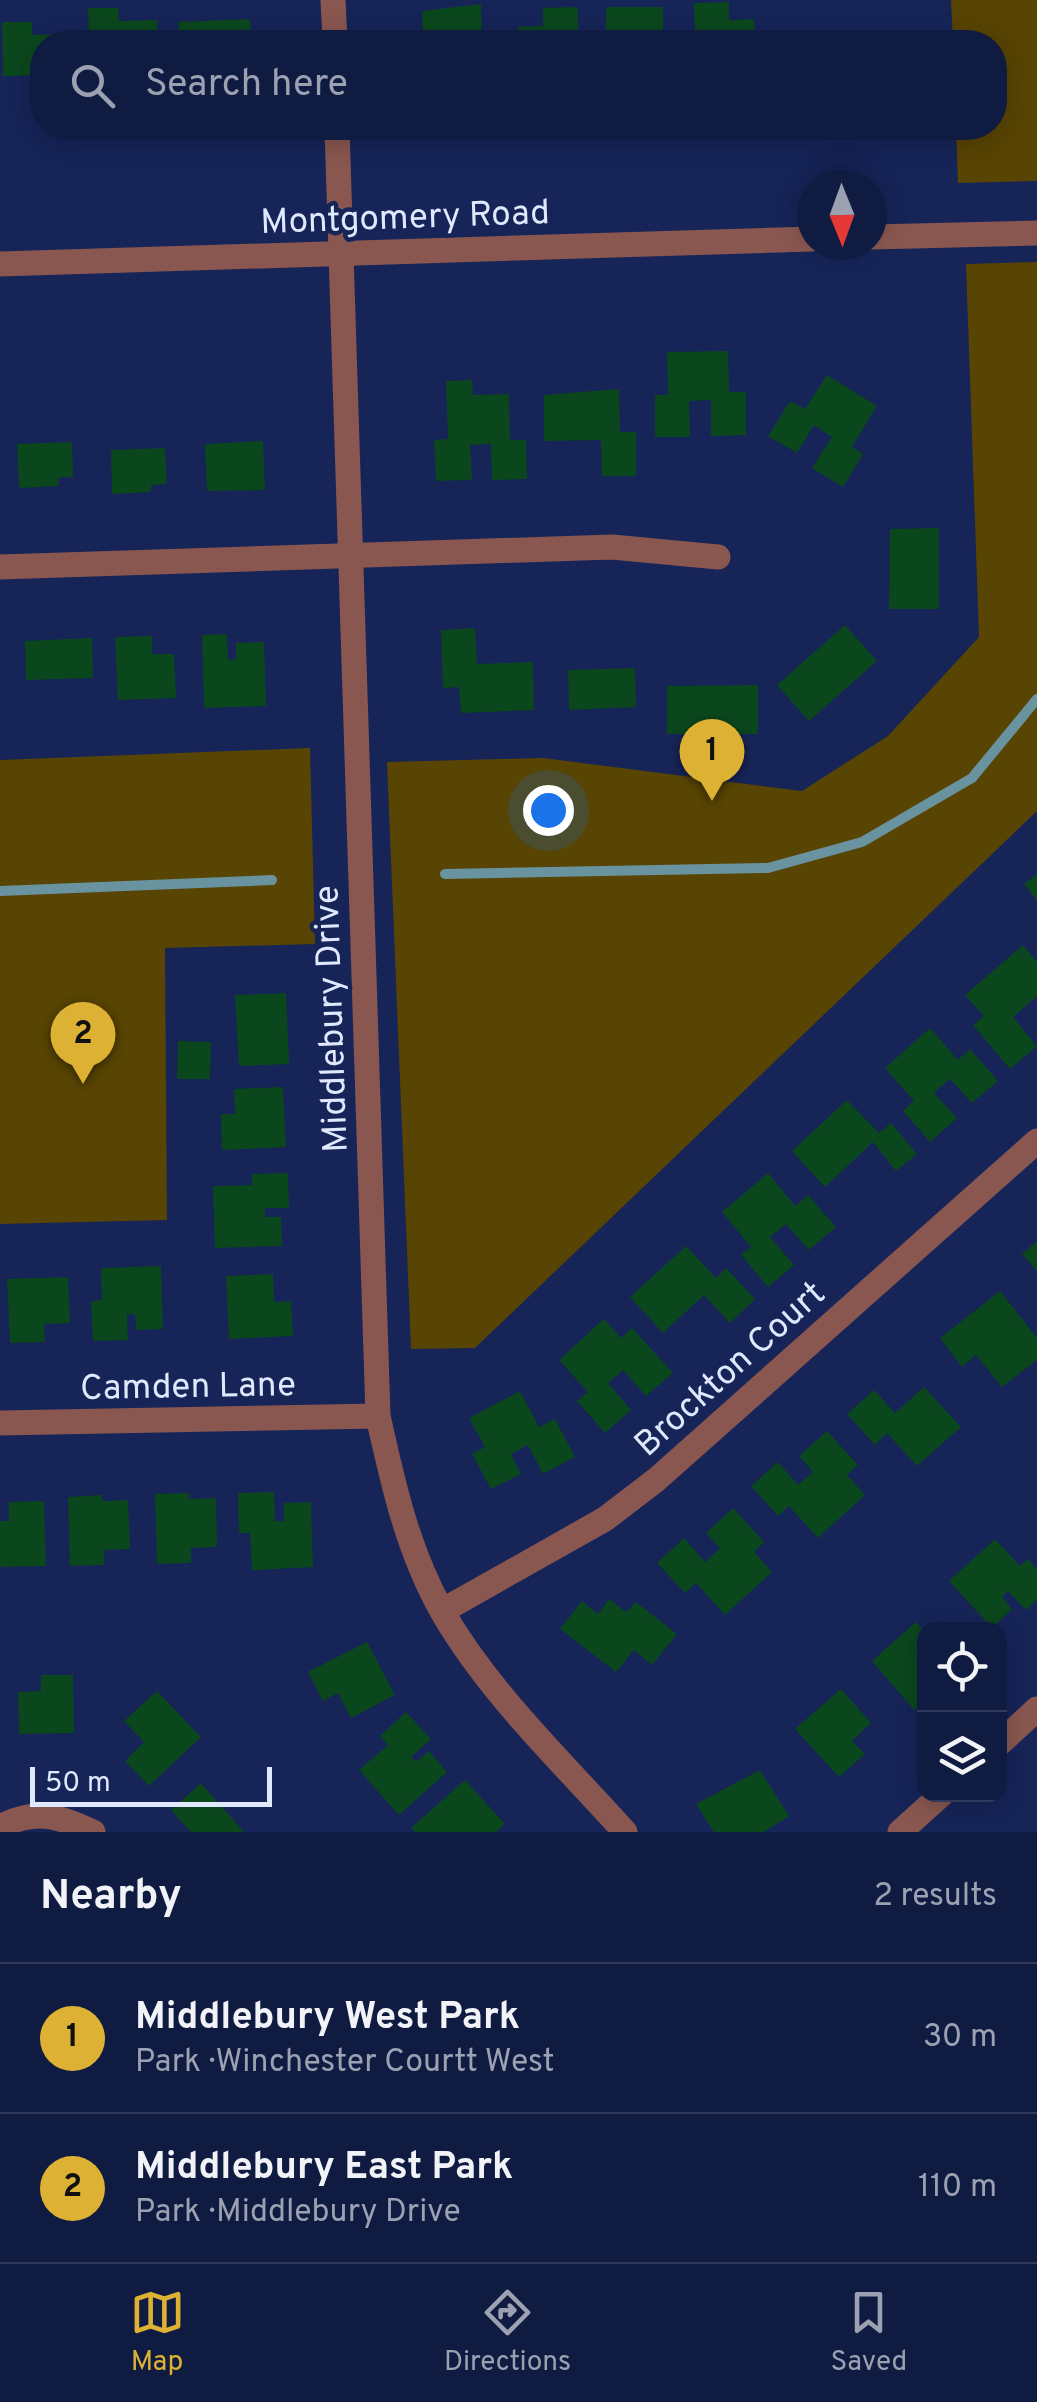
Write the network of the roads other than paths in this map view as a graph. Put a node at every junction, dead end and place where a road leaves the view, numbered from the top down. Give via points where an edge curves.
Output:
1 (333, 0) edge
2 (334, 30) edge
3 (337, 140) edge
4 (1037, 233) edge
5 (887, 238) edge
6 (797, 239) edge
7 (341, 253) junction
8 (0, 264) edge
9 (351, 555) junction
10 (718, 557) dead end
11 (0, 567) edge
12 (1037, 1141) edge
13 (378, 1416) junction
14 (0, 1422) edge
15 (442, 1612) junction
16 (1037, 1709) edge
17 (1007, 1737) edge
18 (933, 1802) edge
19 (0, 1827) edge
20 (93, 1832) edge
21 (625, 1832) edge
22 (900, 1832) edge

1 - 2 street
3 - 7 street, Middlebury Drive
4 - 5 street
6 - 7 street, Montgomery Road
7 - 8 street, Montgomery Road
7 - 9 street, Middlebury Drive
9 - 10 street via 612,546
9 - 11 street
9 - 13 street, Middlebury Drive
12 - 15 street, Brockton Court via 656,1480 605,1519
13 - 14 street, Camden Lane
13 - 15 street, Middlebury Drive via 398,1510
15 - 21 street, Middlebury Drive via 514,1708
16 - 17 street
18 - 22 street
19 - 20 street via 36,1814

